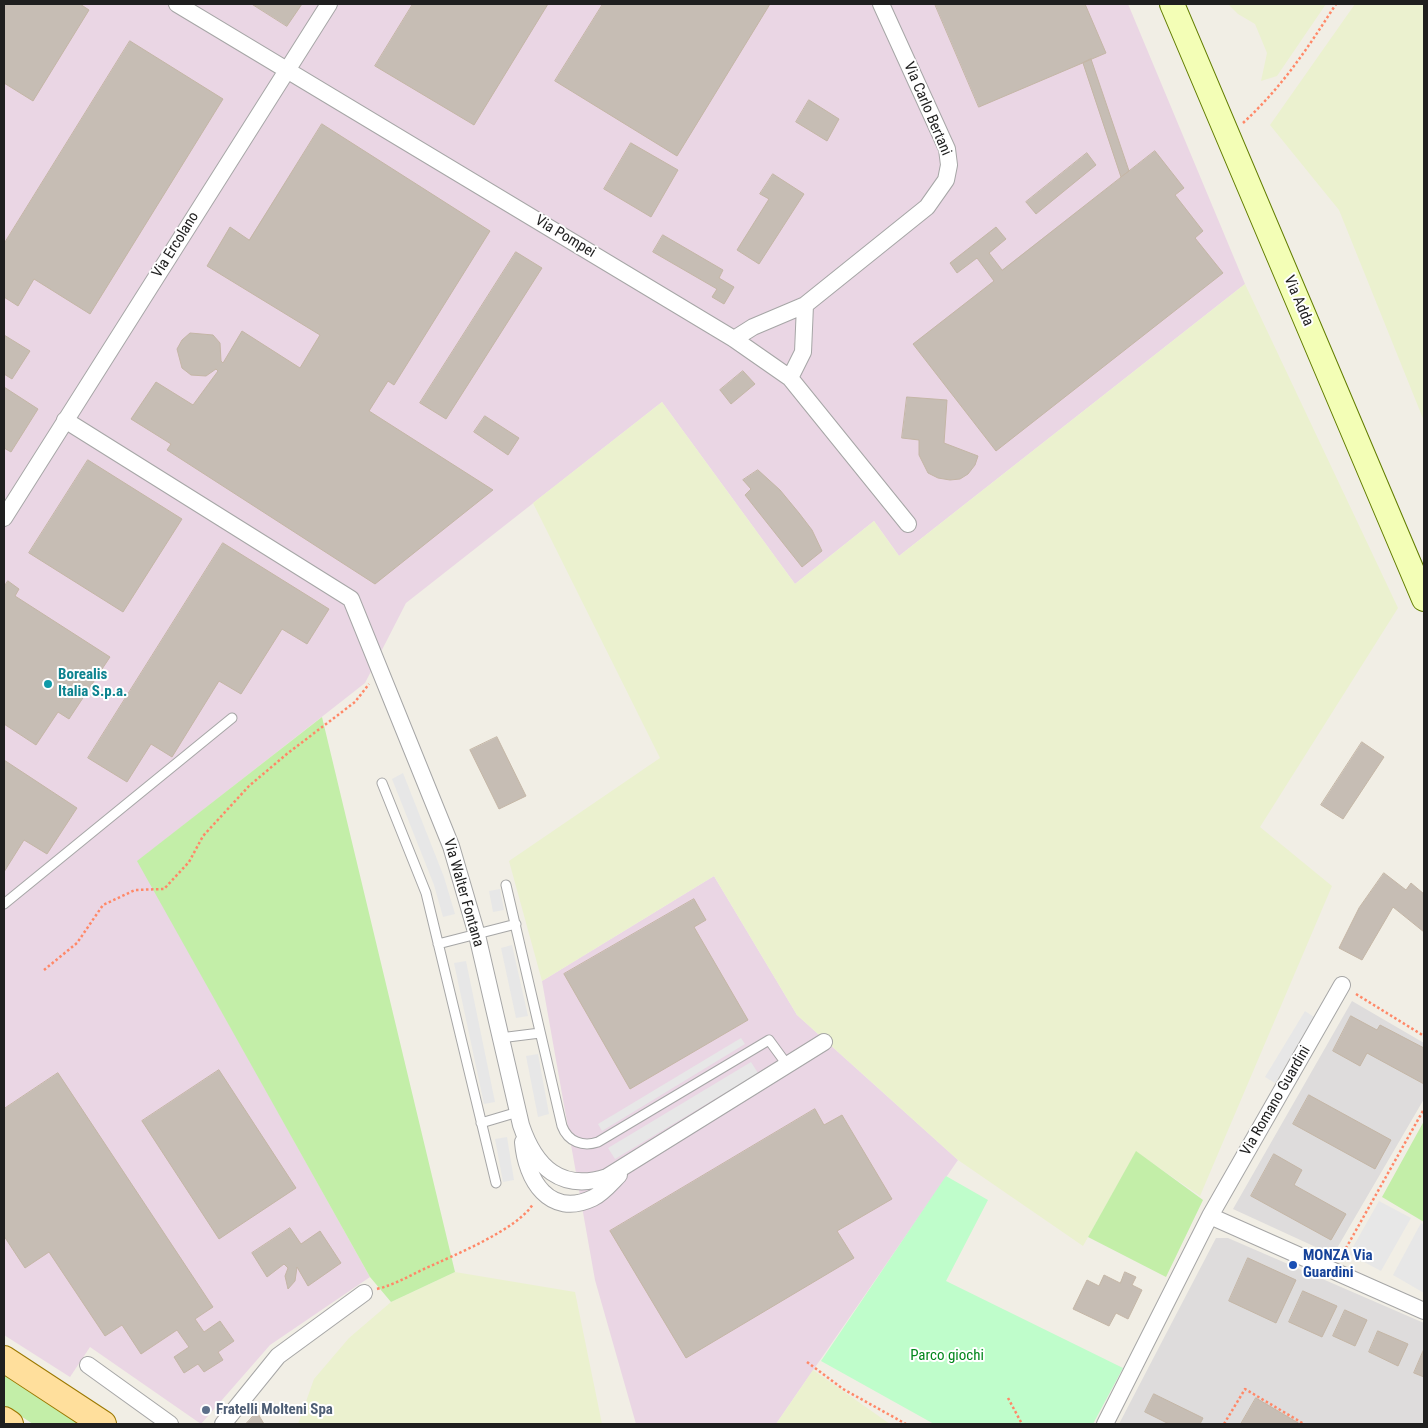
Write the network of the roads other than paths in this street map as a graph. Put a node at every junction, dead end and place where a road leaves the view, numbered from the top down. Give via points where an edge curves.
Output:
1 (177, 4) edge
2 (328, 4) edge
3 (881, 4) edge
4 (1172, 4) edge
5 (287, 70) junction
6 (805, 305) junction
7 (734, 339) junction
8 (790, 378) junction
9 (65, 420) junction
10 (4, 518) edge
11 (908, 524) dead end
12 (1424, 599) edge
13 (232, 718) dead end
14 (382, 783) dead end
15 (506, 885) dead end
16 (4, 904) edge
17 (516, 924) junction
18 (477, 935) junction
19 (438, 944) junction
20 (1342, 985) road end
21 (540, 1033) junction
22 (500, 1038) junction
23 (824, 1042) dead end
24 (788, 1066) junction
25 (520, 1119) junction
26 (481, 1123) junction
27 (631, 1163) junction
28 (496, 1184) dead end
29 (1210, 1216) junction
30 (364, 1294) road end
31 (1424, 1311) edge
32 (4, 1359) edge
33 (88, 1365) dead end
34 (4, 1420) edge
35 (10, 1424) edge
36 (103, 1424) edge
37 (170, 1424) edge
38 (223, 1424) edge
39 (1105, 1424) edge

1 - 5 street, Via Pompei
2 - 5 street, Via Ercolano
3 - 6 street, Via Carlo Bertani via 947,149 949,165 946,180 927,207
4 - 12 main road, Via Adda
5 - 7 street, Via Pompei
5 - 9 street, Via Ercolano
6 - 7 street, Via Carlo Bertani via 753,327
6 - 8 street via 804,352
7 - 8 street, Via Pompei
8 - 11 street, Via Pompei
9 - 10 street, Via Ercolano
9 - 18 street, Via Walter Fontana via 351,599 451,846
13 - 16 lane
14 - 19 lane via 426,893
15 - 17 lane
17 - 18 lane
17 - 21 lane
18 - 19 lane
18 - 22 street, Via Walter Fontana
19 - 26 lane
20 - 29 street, Via Romano Guardini
21 - 22 lane
21 - 24 lane via 563,1128 572,1139 582,1144 598,1142 769,1040
22 - 25 street, Via Walter Fontana
23 - 24 street, Via Walter Fontana
24 - 27 street, Via Walter Fontana
25 - 26 lane
25 - 27 street, Via Walter Fontana via 528,1146 537,1159 552,1173 566,1179 597,1180
25 - 27 street, Via Walter Fontana via 526,1166 540,1190 552,1198 565,1202 588,1200 600,1193
26 - 28 lane
29 - 31 street
29 - 39 street, Via Romano Guardini
30 - 38 street via 278,1356
32 - 36 main road
33 - 37 street
34 - 35 main road

